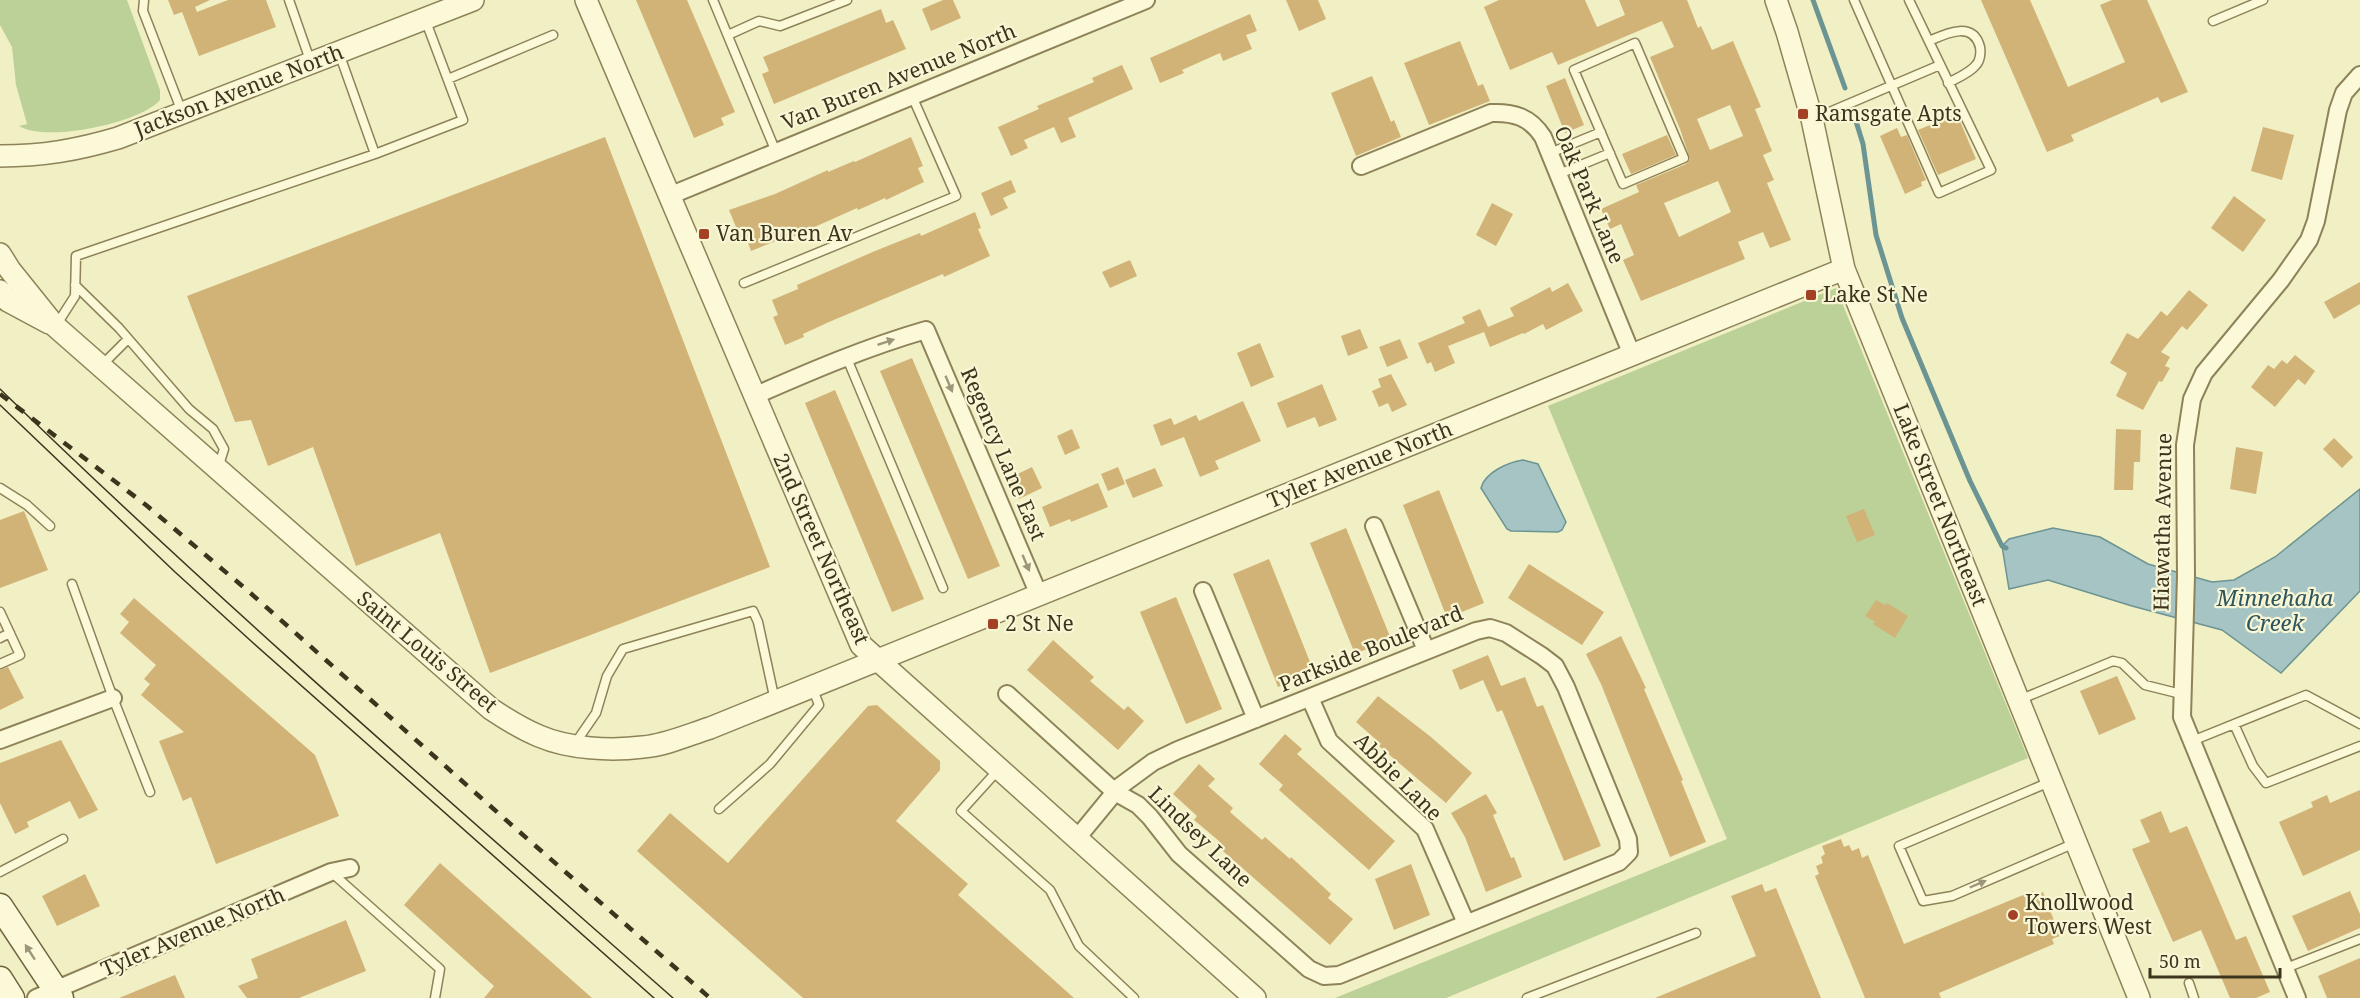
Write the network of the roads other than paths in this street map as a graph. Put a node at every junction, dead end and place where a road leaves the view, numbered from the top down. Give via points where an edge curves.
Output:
1 (144, 0) edge
2 (289, 0) edge
3 (586, 0) edge
4 (713, 0) edge
5 (847, 0) edge
6 (1146, 0) edge
7 (1776, 0) edge
8 (1854, 0) edge
9 (1909, 0) edge
10 (2264, 0) edge
11 (468, 1) edge
12 (425, 19) junction
13 (2213, 21) dead end
14 (553, 35) dead end
15 (728, 35) junction
16 (1929, 41) junction
17 (339, 53) junction
18 (311, 63) junction
19 (1940, 65) junction
20 (2360, 75) edge
21 (448, 79) junction
22 (1948, 83) junction
23 (1891, 87) junction
24 (912, 96) junction
25 (182, 112) junction
26 (1812, 119) junction
27 (1601, 132) junction
28 (776, 152) junction
29 (1550, 153) junction
30 (1610, 153) junction
31 (375, 154) junction
32 (0, 156) edge
33 (1361, 166) dead end
34 (1559, 174) junction
35 (669, 196) junction
36 (0, 254) edge
37 (1844, 269) junction
38 (744, 283) dead end
39 (75, 285) junction
40 (0, 291) edge
41 (55, 326) junction
42 (128, 339) junction
43 (846, 356) junction
44 (1632, 356) junction
45 (101, 367) junction
46 (754, 396) junction
47 (217, 469) junction
48 (0, 488) edge
49 (50, 526) dead end
50 (1374, 526) dead end
51 (72, 584) dead end
52 (944, 588) dead end
53 (1203, 591) dead end
54 (1039, 595) junction
55 (0, 612) edge
56 (10, 633) junction
57 (0, 638) edge
58 (1426, 650) junction
59 (876, 660) junction
60 (0, 664) edge
61 (812, 686) junction
62 (1007, 694) dead end
63 (2181, 694) junction
64 (113, 698) junction
65 (1310, 698) junction
66 (2019, 700) junction
67 (775, 701) junction
68 (1256, 719) junction
69 (2234, 724) junction
70 (2360, 724) edge
71 (0, 740) edge
72 (2192, 741) junction
73 (574, 745) junction
74 (2360, 746) edge
75 (1000, 769) junction
76 (2052, 781) junction
77 (150, 792) dead end
78 (1115, 792) junction
79 (719, 809) dead end
80 (1078, 837) junction
81 (63, 839) dead end
82 (2076, 842) junction
83 (350, 868) dead end
84 (0, 872) edge
85 (331, 872) junction
86 (0, 906) edge
87 (1466, 923) junction
88 (1696, 933) dead end
89 (2360, 939) edge
90 (2286, 968) junction
91 (1339, 975) joint
92 (0, 979) edge
93 (2189, 983) dead end
94 (51, 995) edge
95 (1543, 995) edge
96 (12, 998) edge
97 (435, 998) edge
98 (1134, 998) edge
99 (1255, 998) edge
100 (1527, 998) edge
101 (2139, 998) edge
102 (2194, 998) edge
103 (2297, 998) edge

1 - 25 lane via 143,11
2 - 18 lane
3 - 35 street, 2nd Street Northeast
4 - 15 lane
5 - 15 lane via 780,26 759,21
6 - 24 street, Van Buren Avenue North
7 - 26 street, Lake Street Northeast
8 - 23 lane
9 - 16 lane
10 - 13 lane
11 - 12 street, Jackson Avenue North
12 - 17 street, Jackson Avenue North
12 - 21 lane
14 - 21 lane
15 - 28 lane
16 - 19 lane
16 - 22 lane via 1954,31 1967,32 1977,41 1980,56 1976,66
17 - 18 street, Jackson Avenue North
17 - 31 lane
18 - 25 street, Jackson Avenue North
19 - 22 lane
19 - 23 lane
20 - 63 street, Hiawatha Avenue via 2344,93 2337,110 2309,240 2282,280 2204,372 2192,399 2185,445 2186,576
21 - 31 lane via 463,120
22 - 23 lane via 1991,170 1939,193
23 - 26 lane
24 - 28 street, Van Buren Avenue North
24 - 38 lane via 956,196
25 - 32 street, Jackson Avenue North via 85,148 55,154
26 - 37 street, Lake Street Northeast
27 - 29 lane
27 - 30 lane
27 - 30 lane via 1574,70 1635,43 1684,158 1623,184
28 - 35 street, Van Buren Avenue North
29 - 33 street, Oak Park Lane via 1530,122 1508,112 1491,113
29 - 34 street, Oak Park Lane
30 - 34 lane
31 - 39 lane via 76,256
34 - 44 street, Oak Park Lane
35 - 46 street, 2nd Street Northeast
36 - 41 street, Saint Louis Street
37 - 44 street, Tyler Avenue North
37 - 66 street, Lake Street Northeast
39 - 41 lane via 75,296
39 - 42 lane
40 - 41 street, Saint Louis Street via 8,301
41 - 45 street, Saint Louis Street
42 - 45 lane
42 - 47 lane via 189,409 213,429 224,450
43 - 46 street
43 - 52 lane
43 -> 54 street, Regency Lane East via 926,330
44 - 54 street, Tyler Avenue North
45 - 47 street, Saint Louis Street
46 - 59 street, 2nd Street Northeast via 851,624 861,645
47 - 73 street, Saint Louis Street via 491,709 541,737
48 - 49 lane
50 - 58 street
51 - 64 lane
53 - 68 street
54 - 59 street, Tyler Avenue North
55 - 56 lane
56 - 57 lane
56 - 60 lane via 20,655
58 - 65 street, Parkside Boulevard
58 - 87 street, Parkside Boulevard via 1490,628 1506,633 1555,666 1628,839 1629,852 1618,862
59 - 61 street, Saint Louis Street
59 - 75 street, 2nd Street Northeast
61 - 67 street, Saint Louis Street
61 - 79 lane via 819,705 770,764
62 - 78 street, Lindsey Lane
63 - 66 lane via 2145,685 2122,663 2114,661
63 - 72 street, Hiawatha Avenue via 2182,717
64 - 71 street
64 - 77 lane
65 - 68 street, Parkside Boulevard
65 - 87 street, Abbie Lane via 1329,741 1425,829
66 - 76 street, Lake Street Northeast
67 - 73 street, Saint Louis Street via 687,736 645,747 608,749
67 - 73 lane via 753,611 623,649 607,676 596,713
68 - 78 street, Parkside Boulevard via 1153,762
69 - 70 lane via 2306,695
69 - 72 lane
69 - 74 lane via 2253,766 2266,783
72 - 90 street, Hiawatha Avenue
75 - 80 street, 2nd Street Northeast
75 - 98 lane via 961,811 1050,890 1079,946
76 - 82 street, Lake Street Northeast
76 -> 82 lane via 1899,846 1923,901 1952,896
78 - 80 street, Parkside Boulevard
78 - 91 street, Lindsey Lane via 1138,805 1179,854 1309,969 1324,976
80 - 99 street, 2nd Street Northeast
81 - 84 lane
82 - 101 street, Lake Street Northeast
83 - 85 street, Tyler Avenue North
85 - 94 street, Tyler Avenue North
85 - 97 lane via 440,969
94 -> 86 main road
87 - 91 street, Parkside Boulevard
88 - 95 lane
89 - 90 lane
90 - 103 street, Hiawatha Avenue
92 - 96 main road
93 - 102 lane
95 - 100 lane

